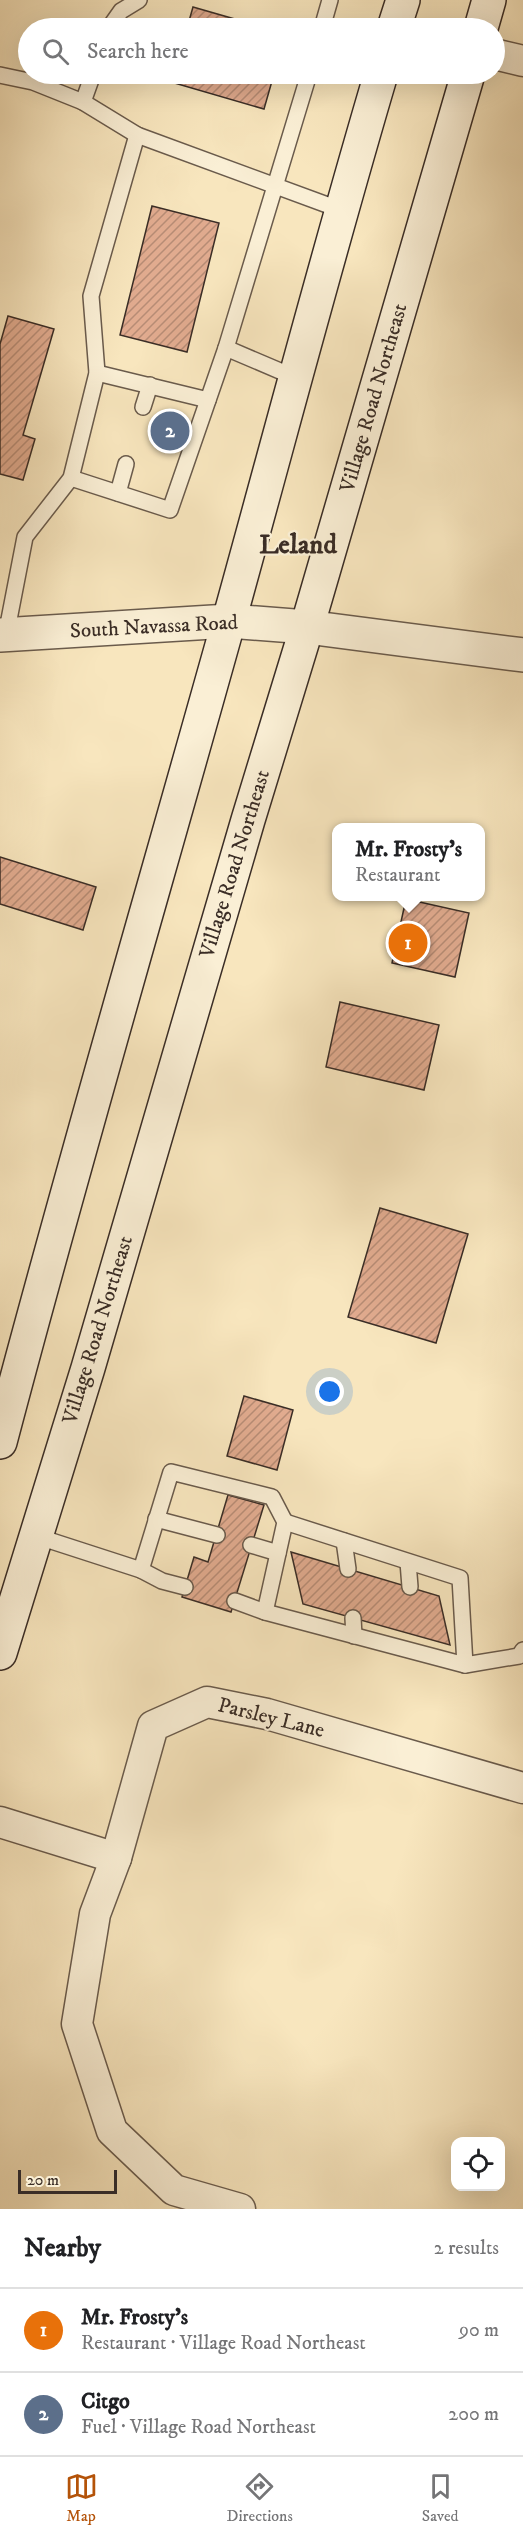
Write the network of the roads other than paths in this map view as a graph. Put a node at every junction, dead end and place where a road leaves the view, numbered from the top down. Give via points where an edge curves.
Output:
1 (139, 0) edge
2 (330, 0) edge
3 (403, 0) edge
4 (472, 0) edge
5 (489, 0) edge
6 (116, 18) edge
7 (325, 18) edge
8 (397, 18) edge
9 (469, 18) edge
10 (484, 18) edge
11 (505, 56) edge
12 (523, 61) edge
13 (0, 75) edge
14 (18, 79) edge
15 (38, 84) edge
16 (89, 84) edge
17 (306, 84) edge
18 (378, 84) edge
19 (463, 84) edge
20 (83, 102) junction
21 (137, 135) junction
22 (277, 186) junction
23 (341, 210) junction
24 (226, 348) junction
25 (97, 373) junction
26 (294, 377) junction
27 (150, 385) junction
28 (208, 400) junction
29 (143, 407) dead end
30 (126, 464) dead end
31 (71, 478) junction
32 (118, 493) junction
33 (229, 621) junction
34 (307, 627) junction
35 (3, 635) edge
36 (523, 655) edge
37 (0, 1442) edge
38 (156, 1519) junction
39 (285, 1522) junction
40 (217, 1535) dead end
41 (36, 1536) junction
42 (344, 1541) junction
43 (251, 1545) dead end
44 (278, 1553) junction
45 (408, 1562) junction
46 (348, 1569) dead end
47 (141, 1570) junction
48 (185, 1587) dead end
49 (410, 1587) dead end
50 (235, 1602) dead end
51 (265, 1612) junction
52 (354, 1618) dead end
53 (354, 1636) junction
54 (417, 1636) dead end
55 (523, 1650) edge
56 (0, 1653) edge
57 (419, 1653) junction
58 (465, 1665) junction
59 (523, 1788) edge
60 (0, 1822) edge
61 (116, 1858) junction
62 (240, 2209) edge

1 - 6 lane
2 - 7 lane
3 - 8 main road
4 - 9 main road
5 - 10 main road
11 - 12 street
13 - 14 lane
15 - 20 lane
16 - 20 lane
17 - 22 lane
18 - 23 main road
19 - 34 main road, Village Road Northeast
20 - 21 lane
21 - 22 lane
21 - 25 lane via 91,296
22 - 23 lane
22 - 24 lane
23 - 26 main road
24 - 26 lane
24 - 28 lane
25 - 27 lane
25 - 31 lane
26 - 33 main road
27 - 28 lane
27 - 29 lane
28 - 32 lane via 170,510
30 - 32 lane
31 - 32 lane
31 - 35 lane via 25,537
33 - 34 main road, South Navassa Road
33 - 35 main road, South Navassa Road
33 - 37 main road via 89,1110
34 - 36 main road, South Navassa Road
34 - 41 main road, Village Road Northeast
38 - 39 lane via 171,1472 272,1497
38 - 40 lane
38 - 47 lane
39 - 42 lane
39 - 44 lane
41 - 47 lane
41 - 56 main road, Village Road Northeast
42 - 45 lane
42 - 46 lane
43 - 44 lane
44 - 51 lane
45 - 49 lane
45 - 58 lane via 460,1578
47 - 48 lane
50 - 51 lane
51 - 53 lane
52 - 53 lane
53 - 57 lane
54 - 57 lane
55 - 58 lane via 519,1656
57 - 58 lane
59 - 61 street, Parsley Lane via 267,1714 207,1702 153,1726
60 - 61 street
61 - 62 street, Parsley Lane via 95,1914 77,2024 111,2131 174,2190

